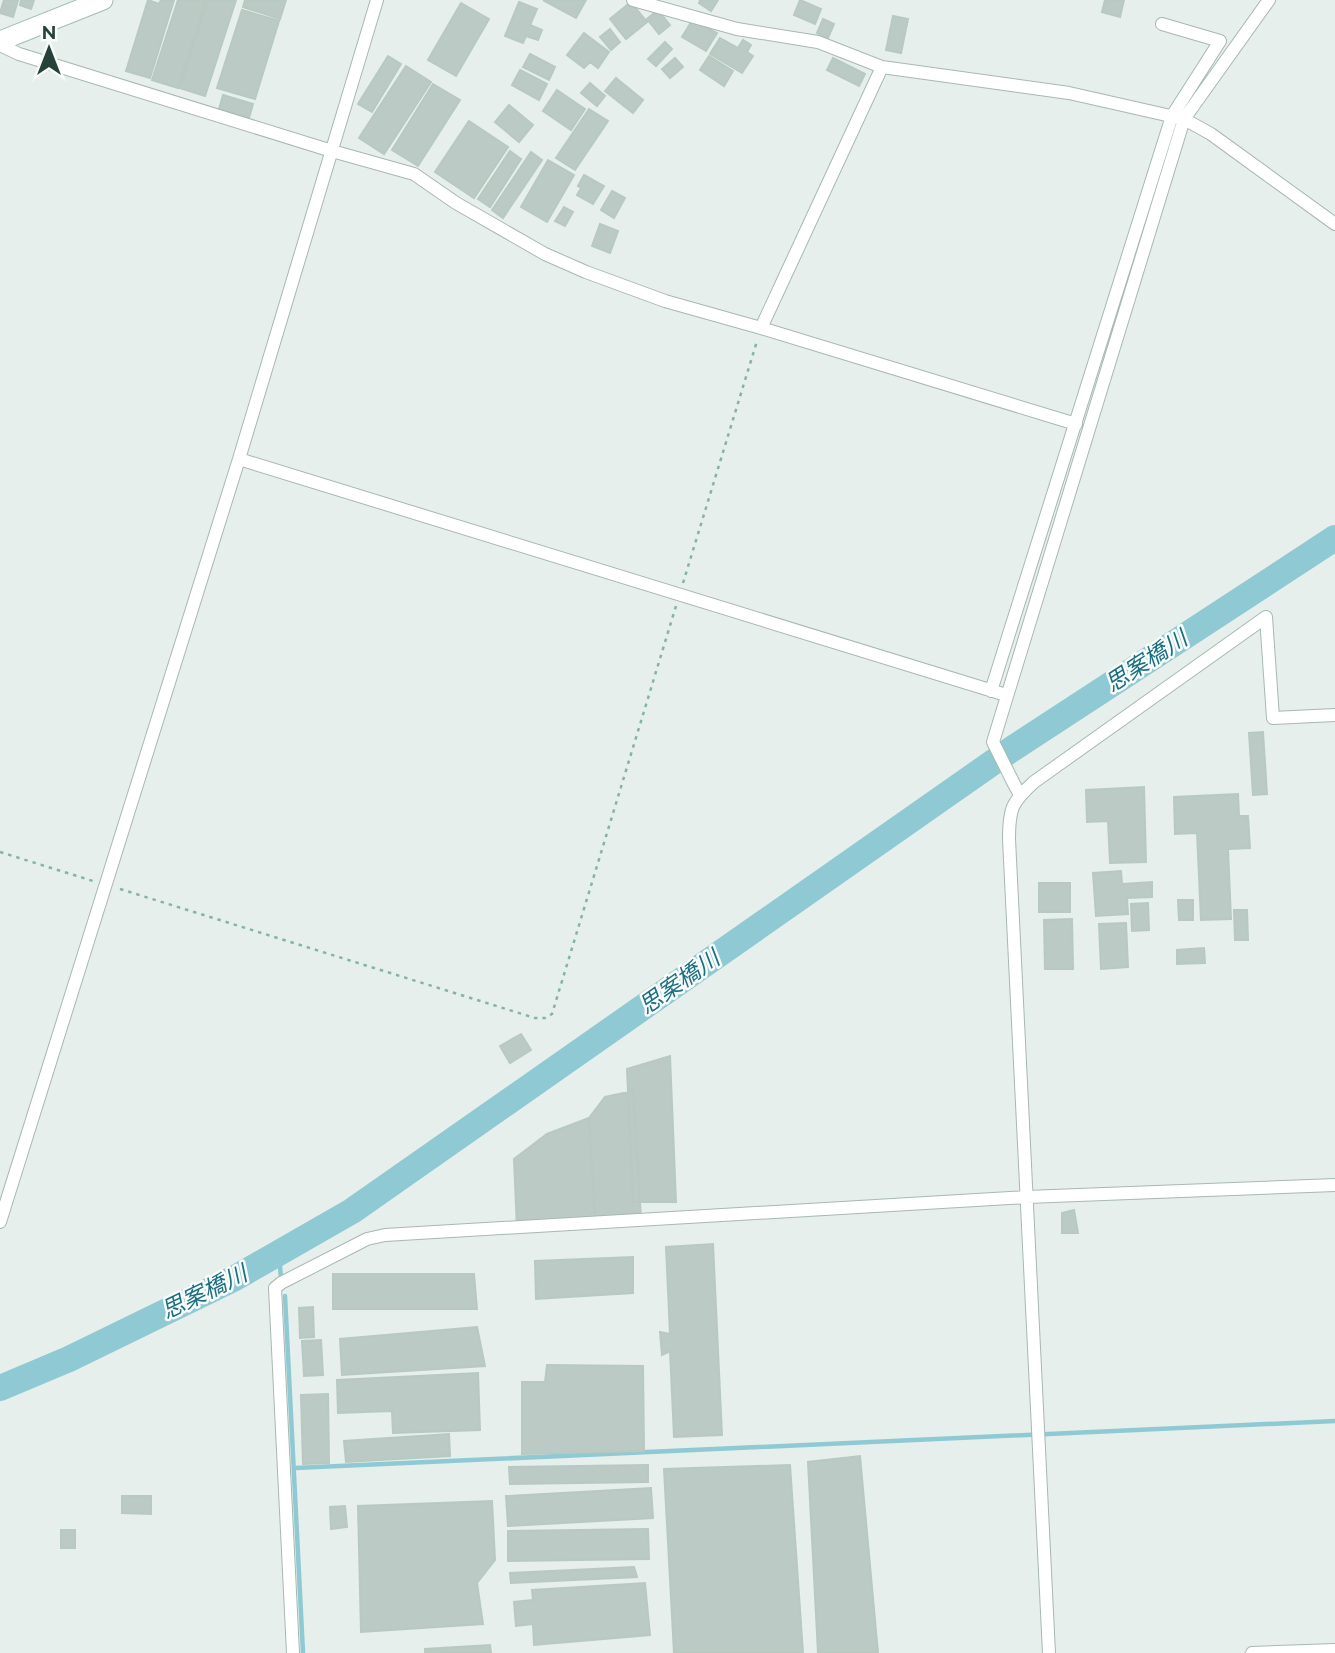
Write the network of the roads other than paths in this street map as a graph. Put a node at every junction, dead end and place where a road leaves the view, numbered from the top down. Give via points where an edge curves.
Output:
1 (103, 0) edge
2 (377, 0) edge
3 (633, 0) edge
4 (1269, 0) edge
5 (671, 5) edge
6 (1162, 24) dead end
7 (0, 43) edge
8 (882, 67) junction
9 (1178, 117) junction
10 (332, 151) junction
11 (1335, 224) edge
12 (761, 328) junction
13 (1076, 424) junction
14 (239, 459) junction
15 (992, 691) junction
16 (1006, 695) junction
17 (1335, 715) edge
18 (1017, 789) junction
19 (1335, 1185) edge
20 (1027, 1198) junction
21 (0, 1222) edge
22 (1335, 1650) edge
23 (293, 1653) edge
24 (1049, 1653) edge
25 (1252, 1653) edge

1 - 7 street
2 - 10 street
3 - 5 street
4 - 9 street
5 - 8 street via 737,29 818,42
6 - 9 street via 1220,41
7 - 10 street via 19,54
8 - 9 street via 1069,93
8 - 12 street
9 - 11 street via 1211,134
9 - 13 street
9 - 16 street
10 - 12 street via 414,174 495,226 586,272 665,301
10 - 14 street
12 - 13 street
13 - 15 street
14 - 15 street
14 - 21 street
15 - 16 street
16 - 18 street via 993,742
17 - 18 street via 1273,718 1266,617 1034,782
18 - 20 street via 1009,839
19 - 20 street
20 - 23 street via 385,1235 281,1283 275,1288
20 - 24 street
22 - 25 street

